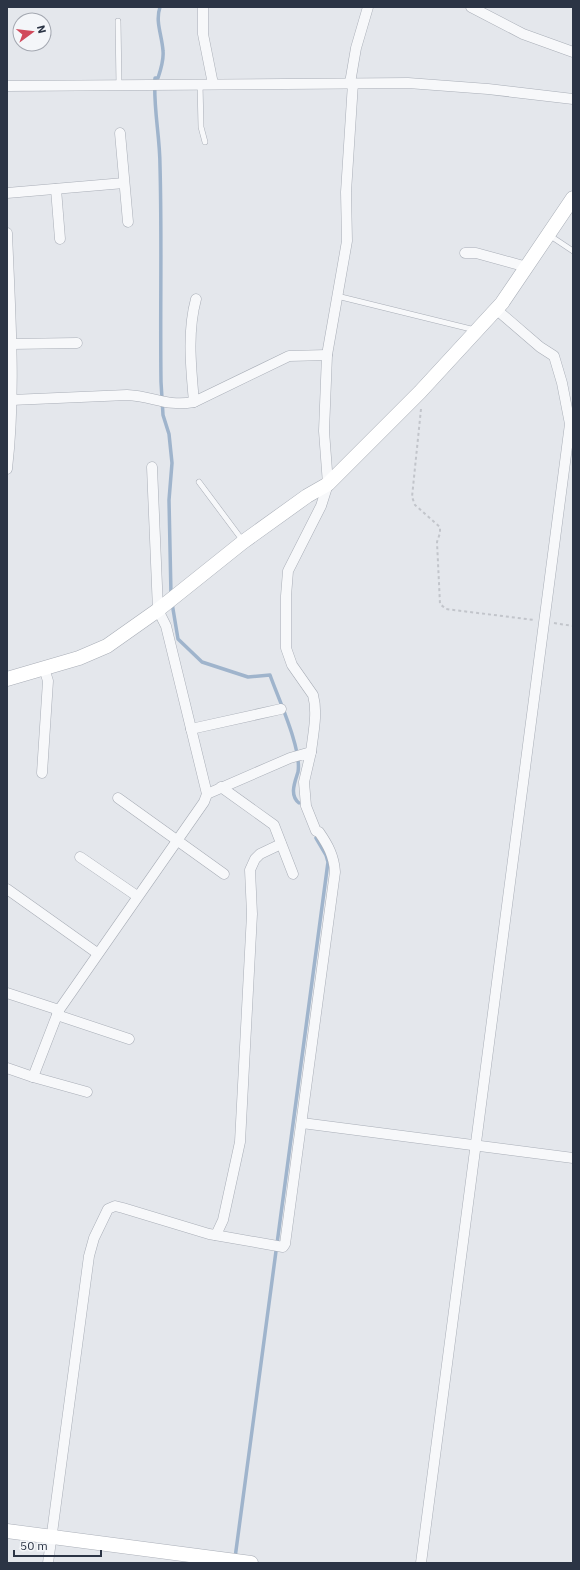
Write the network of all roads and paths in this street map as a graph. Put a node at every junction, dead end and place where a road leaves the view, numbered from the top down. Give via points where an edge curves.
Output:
1 (203, 7) edge
2 (368, 7) edge
3 (475, 8) edge
4 (118, 20) dead end
5 (573, 52) edge
6 (351, 83) junction
7 (200, 84) junction
8 (213, 84) junction
9 (119, 85) junction
10 (7, 86) edge
11 (573, 100) edge
12 (120, 133) dead end
13 (205, 142) dead end
14 (124, 183) junction
15 (56, 189) junction
16 (7, 193) edge
17 (573, 198) edge
18 (128, 222) dead end
19 (7, 233) edge
20 (549, 235) junction
21 (60, 239) dead end
22 (573, 250) edge
23 (465, 253) dead end
24 (528, 267) junction
25 (336, 296) junction
26 (196, 299) dead end
27 (496, 310) junction
28 (478, 330) junction
29 (77, 343) dead end
30 (11, 344) junction
31 (327, 355) junction
32 (420, 392) junction
33 (11, 400) junction
34 (194, 402) junction
35 (572, 423) edge
36 (9, 440) edge
37 (152, 467) dead end
38 (7, 469) edge
39 (199, 482) dead end
40 (328, 484) junction
41 (243, 542) junction
42 (162, 607) junction
43 (543, 622) junction
44 (573, 626) edge
45 (44, 668) junction
46 (7, 678) edge
47 (281, 709) dead end
48 (191, 730) junction
49 (308, 753) junction
50 (42, 773) dead end
51 (221, 787) junction
52 (207, 794) junction
53 (118, 798) dead end
54 (176, 840) junction
55 (281, 844) junction
56 (80, 857) dead end
57 (224, 874) dead end
58 (293, 874) dead end
59 (7, 889) edge
60 (137, 896) junction
61 (97, 952) junction
62 (7, 993) edge
63 (58, 1013) junction
64 (129, 1039) dead end
65 (7, 1068) edge
66 (33, 1077) junction
67 (87, 1092) dead end
68 (302, 1123) junction
69 (476, 1145) junction
70 (573, 1158) edge
71 (216, 1235) junction
72 (7, 1532) edge
73 (52, 1538) junction
74 (247, 1562) edge
75 (48, 1563) edge
76 (421, 1563) edge

1 - 8 street via 203,34
2 - 6 street via 356,48
3 - 5 street via 523,34
4 - 9 lane
6 - 8 street
6 - 11 street via 441,84
6 - 25 street via 346,192 348,228
7 - 8 street
7 - 9 street
7 - 13 lane via 201,127
9 - 10 street
12 - 14 street
14 - 15 street
14 - 18 street
15 - 16 street
15 - 21 street
17 - 20 street
19 - 30 street
20 - 22 lane
20 - 24 street
23 - 24 street via 476,253
24 - 27 street
25 - 28 lane
25 - 31 street
26 - 34 street via 191,327
27 - 28 street
27 - 35 street via 554,356
28 - 32 street
29 - 30 street
30 - 33 street
31 - 34 street via 288,356
31 - 40 street via 324,432
32 - 40 street
32 - 43 path via 422,400 412,497 415,505 440,527 437,542 440,604 446,609
33 - 34 street via 127,395 170,404
33 - 36 street
35 - 43 street
36 - 38 street
37 - 42 street
39 - 41 lane
40 - 41 street
40 - 49 street via 321,506 288,571 286,596 286,648 292,665 314,700 314,725
41 - 42 street
42 - 45 street via 107,646 79,658
42 - 48 street
43 - 44 path
43 - 69 street
45 - 46 street
45 - 50 street via 48,681
47 - 48 street
48 - 52 street
49 - 51 street
49 - 68 street via 304,782 306,806 316,831 330,850 335,872
51 - 52 street
51 - 55 street via 274,825
52 - 54 street
53 - 54 street
54 - 57 street
54 - 60 street
55 - 58 street
55 - 71 street via 260,854 250,870 252,914 240,1142 223,1220
56 - 60 street
59 - 61 street
60 - 61 street
61 - 63 street
62 - 63 street
63 - 64 street
63 - 66 street
65 - 66 street
66 - 67 street
68 - 69 street
68 - 71 street via 283,1247
69 - 70 street
69 - 76 street
71 - 73 street via 115,1206 108,1209 94,1238 89,1256
72 - 73 street
73 - 74 street
73 - 75 street

